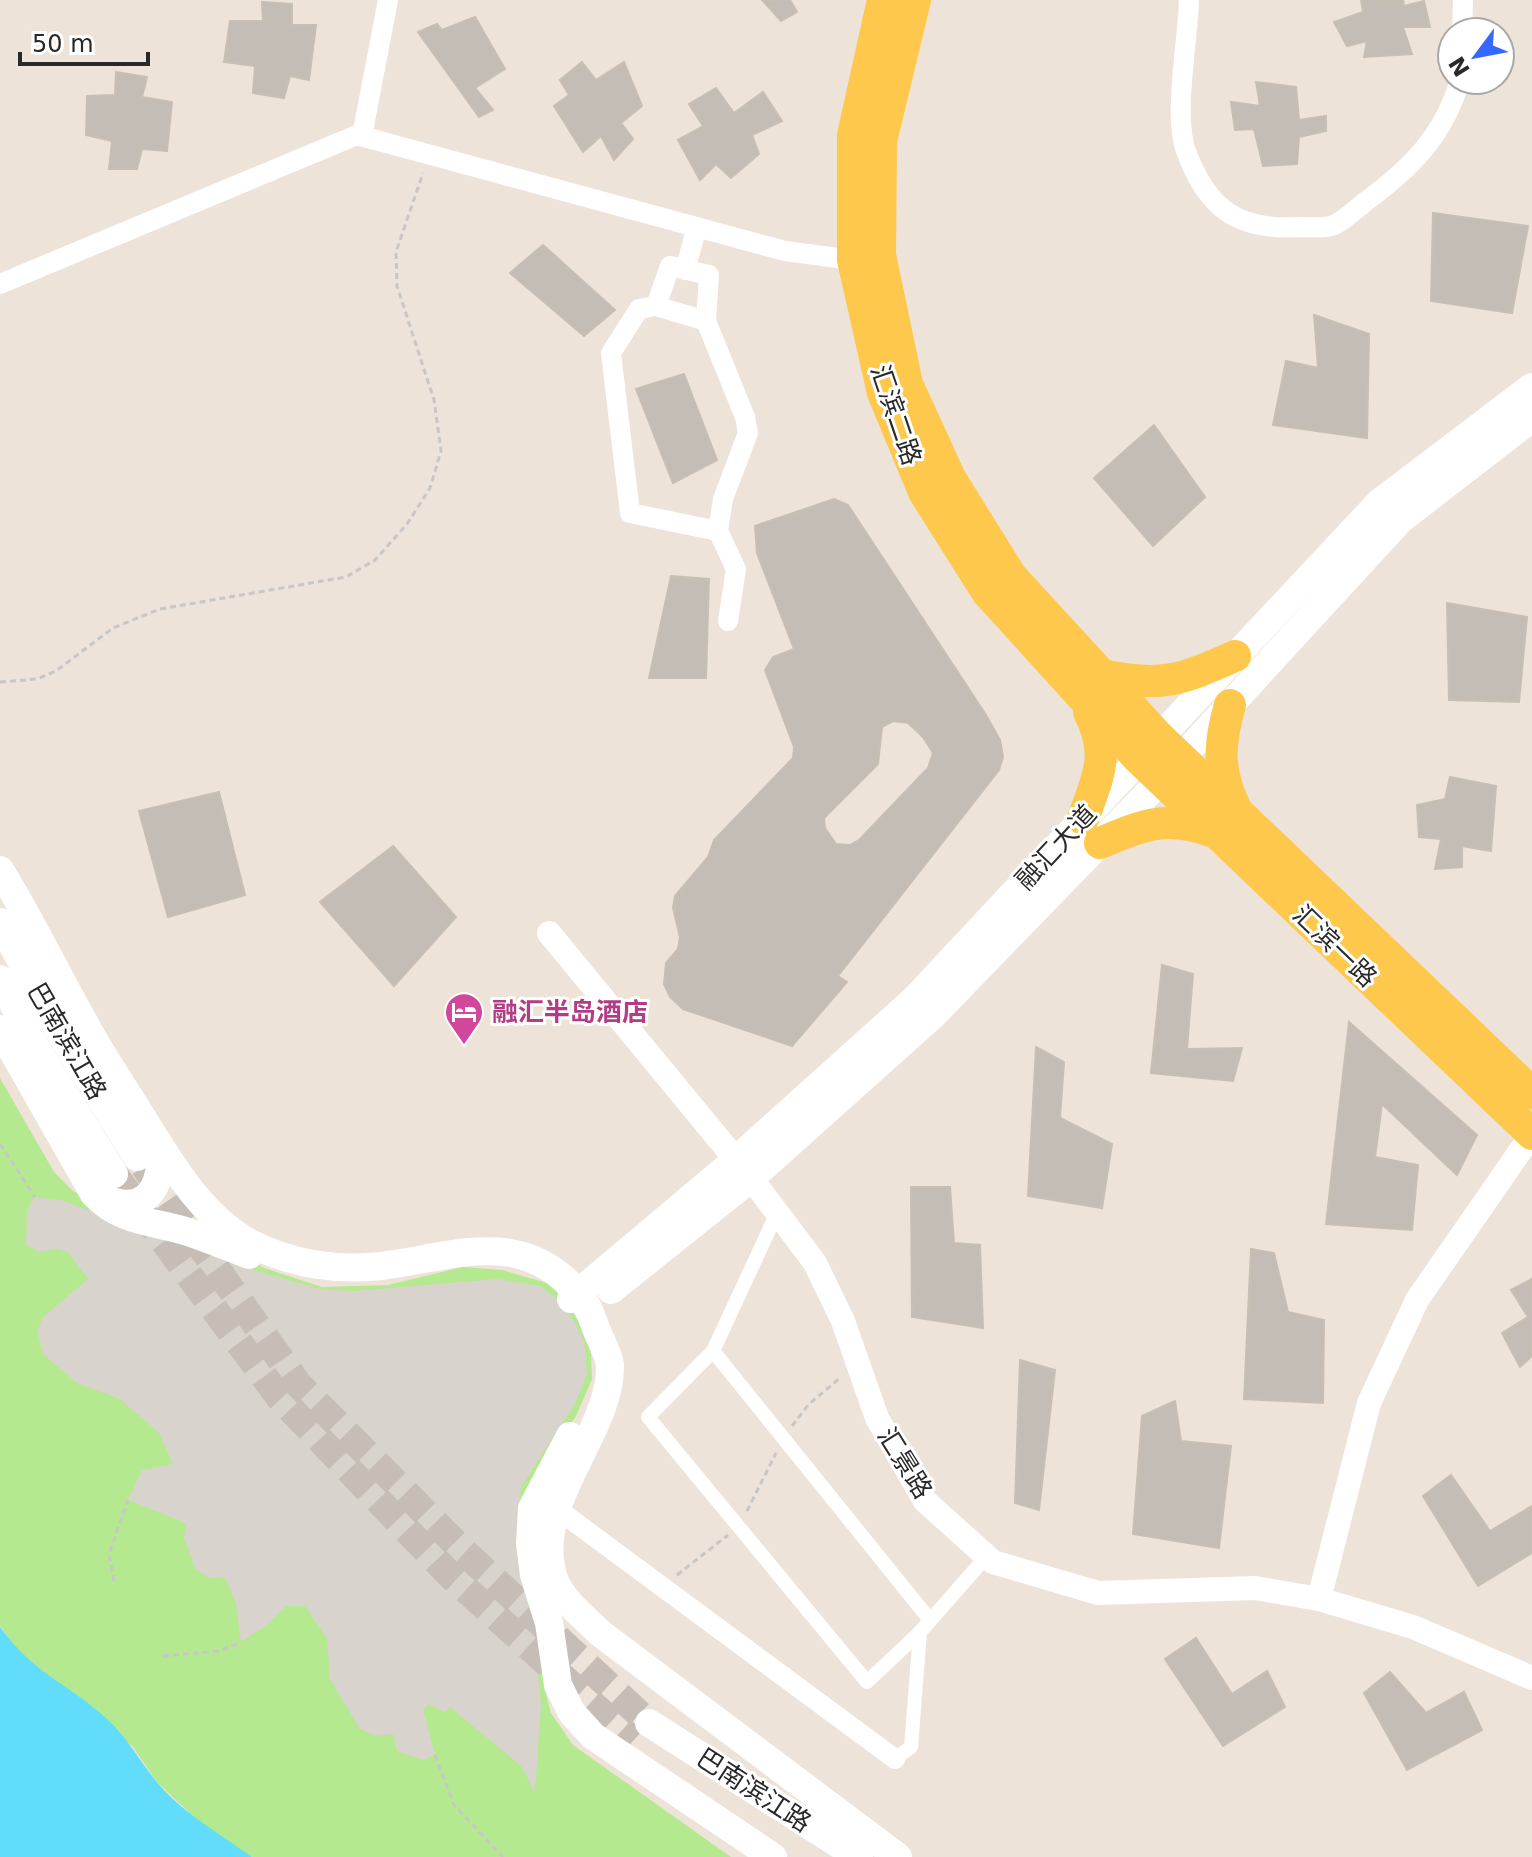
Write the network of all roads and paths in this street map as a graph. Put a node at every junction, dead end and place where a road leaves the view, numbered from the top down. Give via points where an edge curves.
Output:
1 (388, 0) edge
2 (883, 0) edge
3 (915, 0) edge
4 (1189, 0) edge
5 (1453, 96) edge
6 (362, 136) junction
7 (429, 154) junction
8 (697, 227) junction
9 (853, 260) junction
10 (685, 270) junction
11 (0, 284) edge
12 (656, 306) junction
13 (706, 321) junction
14 (1532, 387) edge
15 (1532, 418) edge
16 (718, 531) junction
17 (728, 621) dead end
18 (1235, 656) junction
19 (1102, 675) junction
20 (0, 682) edge
21 (1085, 702) junction
22 (1230, 705) junction
23 (1159, 758) junction
24 (1227, 823) junction
25 (1091, 831) junction
26 (0, 870) edge
27 (0, 922) edge
28 (549, 933) dead end
29 (0, 979) edge
30 (0, 1029) edge
31 (1532, 1093) edge
32 (1532, 1134) edge
33 (0, 1144) edge
34 (148, 1151) junction
35 (743, 1169) junction
36 (104, 1184) junction
37 (35, 1197) dead end
38 (777, 1213) junction
39 (580, 1304) junction
40 (713, 1351) junction
41 (858, 1364) junction
42 (783, 1438) junction
43 (128, 1500) dead end
44 (557, 1509) junction
45 (739, 1527) junction
46 (987, 1556) junction
47 (114, 1581) dead end
48 (662, 1587) junction
49 (1319, 1599) junction
50 (930, 1620) junction
51 (920, 1632) junction
52 (241, 1642) dead end
53 (163, 1656) dead end
54 (1532, 1678) edge
55 (435, 1755) dead end
56 (895, 1759) joint
57 (503, 1857) edge
58 (773, 1857) edge
59 (792, 1857) edge
60 (859, 1857) edge
61 (898, 1857) edge

1 - 6 street
2 - 9 main road, 汇滨二路 via 853,135
3 - 19 main road, 汇滨二路 via 881,141 880,255 907,384 950,478 1011,576
4 - 5 street via 1180,108 1184,148 1216,205 1245,224 1335,225 1410,168 1440,126
6 - 7 street
6 - 11 street
7 - 8 street
7 - 20 path via 396,252 397,286 434,400 441,451 430,488 407,524 375,560 346,577 160,609 113,628 56,671 37,679
8 - 9 street via 785,251
8 - 10 street
9 - 21 main road, 汇滨二路 via 883,393 924,492 987,592
10 - 12 street via 670,266
10 - 13 street via 709,275
12 - 13 street
12 - 16 street via 639,309 611,353 630,513
13 - 16 street via 748,433 723,499
14 - 18 main road, 融汇大道 via 1379,503
15 - 22 main road, 融汇大道 via 1400,520
16 - 17 street via 736,569
18 - 19 main road via 1169,681 1142,684
18 - 23 main road, 融汇大道
19 - 23 main road, 汇滨二路
21 - 23 main road, 汇滨二路
21 - 25 main road via 1101,736
22 - 23 main road, 融汇大道
22 - 24 main road via 1219,760
23 - 24 main road, 汇滨一路
23 - 25 main road, 融汇大道
24 - 25 main road via 1159,821
24 - 31 main road, 汇滨一路
24 - 32 main road, 汇滨一路
25 - 35 main road, 融汇大道 via 933,1015
26 - 34 main road
27 - 34 main road, 巴南滨江路 via 63,1038
28 - 35 street, 汇景路
29 - 36 main road, 巴南滨江路
30 - 36 main road
32 - 49 street via 1417,1300 1369,1403
33 - 37 path
34 - 36 main road via 160,1177 149,1195 122,1203
34 - 39 main road via 221,1222 250,1243 283,1257 342,1268 471,1249 499,1250 553,1270
35 - 38 street, 汇景路
35 - 39 main road, 融汇大道
36 - 39 main road via 119,1214 183,1231 280,1268 341,1278 380,1276 468,1258 500,1259 548,1277
38 - 40 street
38 - 41 street, 汇景路 via 815,1263
39 - 44 main road via 610,1364 602,1402
39 - 58 main road via 600,1368 532,1508 534,1575 549,1623 558,1685 572,1713 593,1736
40 - 42 street
40 - 45 street via 648,1417
41 - 42 path via 809,1404
41 - 46 street, 汇景路 via 877,1418 925,1501
42 - 45 path
42 - 50 street
43 - 47 path via 109,1554
44 - 48 street
44 - 61 main road via 548,1548 563,1597 600,1633
45 - 48 path
45 - 51 street via 867,1682
46 - 49 street, 汇景路 via 1098,1593 1255,1588
46 - 50 street
48 - 56 street
49 - 54 street, 汇景路 via 1413,1627
50 - 51 street
51 - 56 street via 911,1747
52 - 53 path via 220,1651
55 - 57 path via 454,1805
59 - 60 main road, 巴南滨江路 via 641,1732

